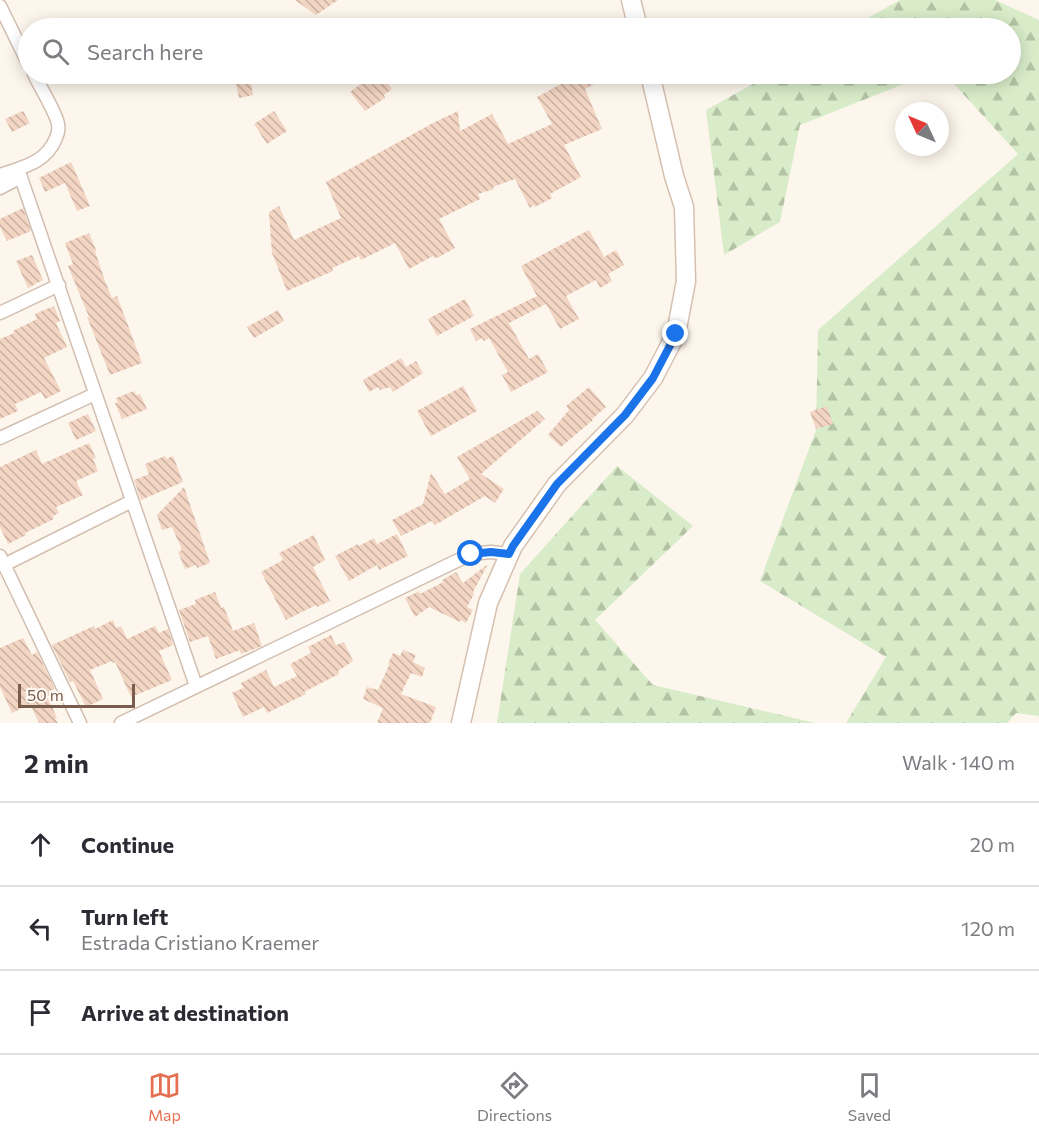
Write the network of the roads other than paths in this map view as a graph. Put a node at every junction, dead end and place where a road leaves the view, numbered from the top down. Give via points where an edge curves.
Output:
1 (631, 0) edge
2 (0, 6) edge
3 (636, 18) edge
4 (18, 43) edge
5 (39, 84) edge
6 (652, 84) edge
7 (20, 173) junction
8 (0, 175) edge
9 (0, 188) edge
10 (59, 285) junction
11 (0, 313) edge
12 (95, 394) junction
13 (0, 438) edge
14 (132, 501) junction
15 (509, 554) junction
16 (2, 561) edge
17 (196, 686) junction
18 (80, 723) edge
19 (121, 723) edge
20 (461, 723) edge

1 - 3 main road
2 - 4 street
5 - 7 street via 58,122 58,134 47,154
6 - 15 main road via 684,207 686,281 676,334 653,378 625,415 557,484
7 - 8 street
7 - 9 street
7 - 10 street
10 - 11 street
10 - 12 street
12 - 13 street
12 - 14 street
14 - 16 street
14 - 17 street
15 - 17 street via 471,554
15 - 20 main road via 488,603
16 - 18 street
17 - 19 street

